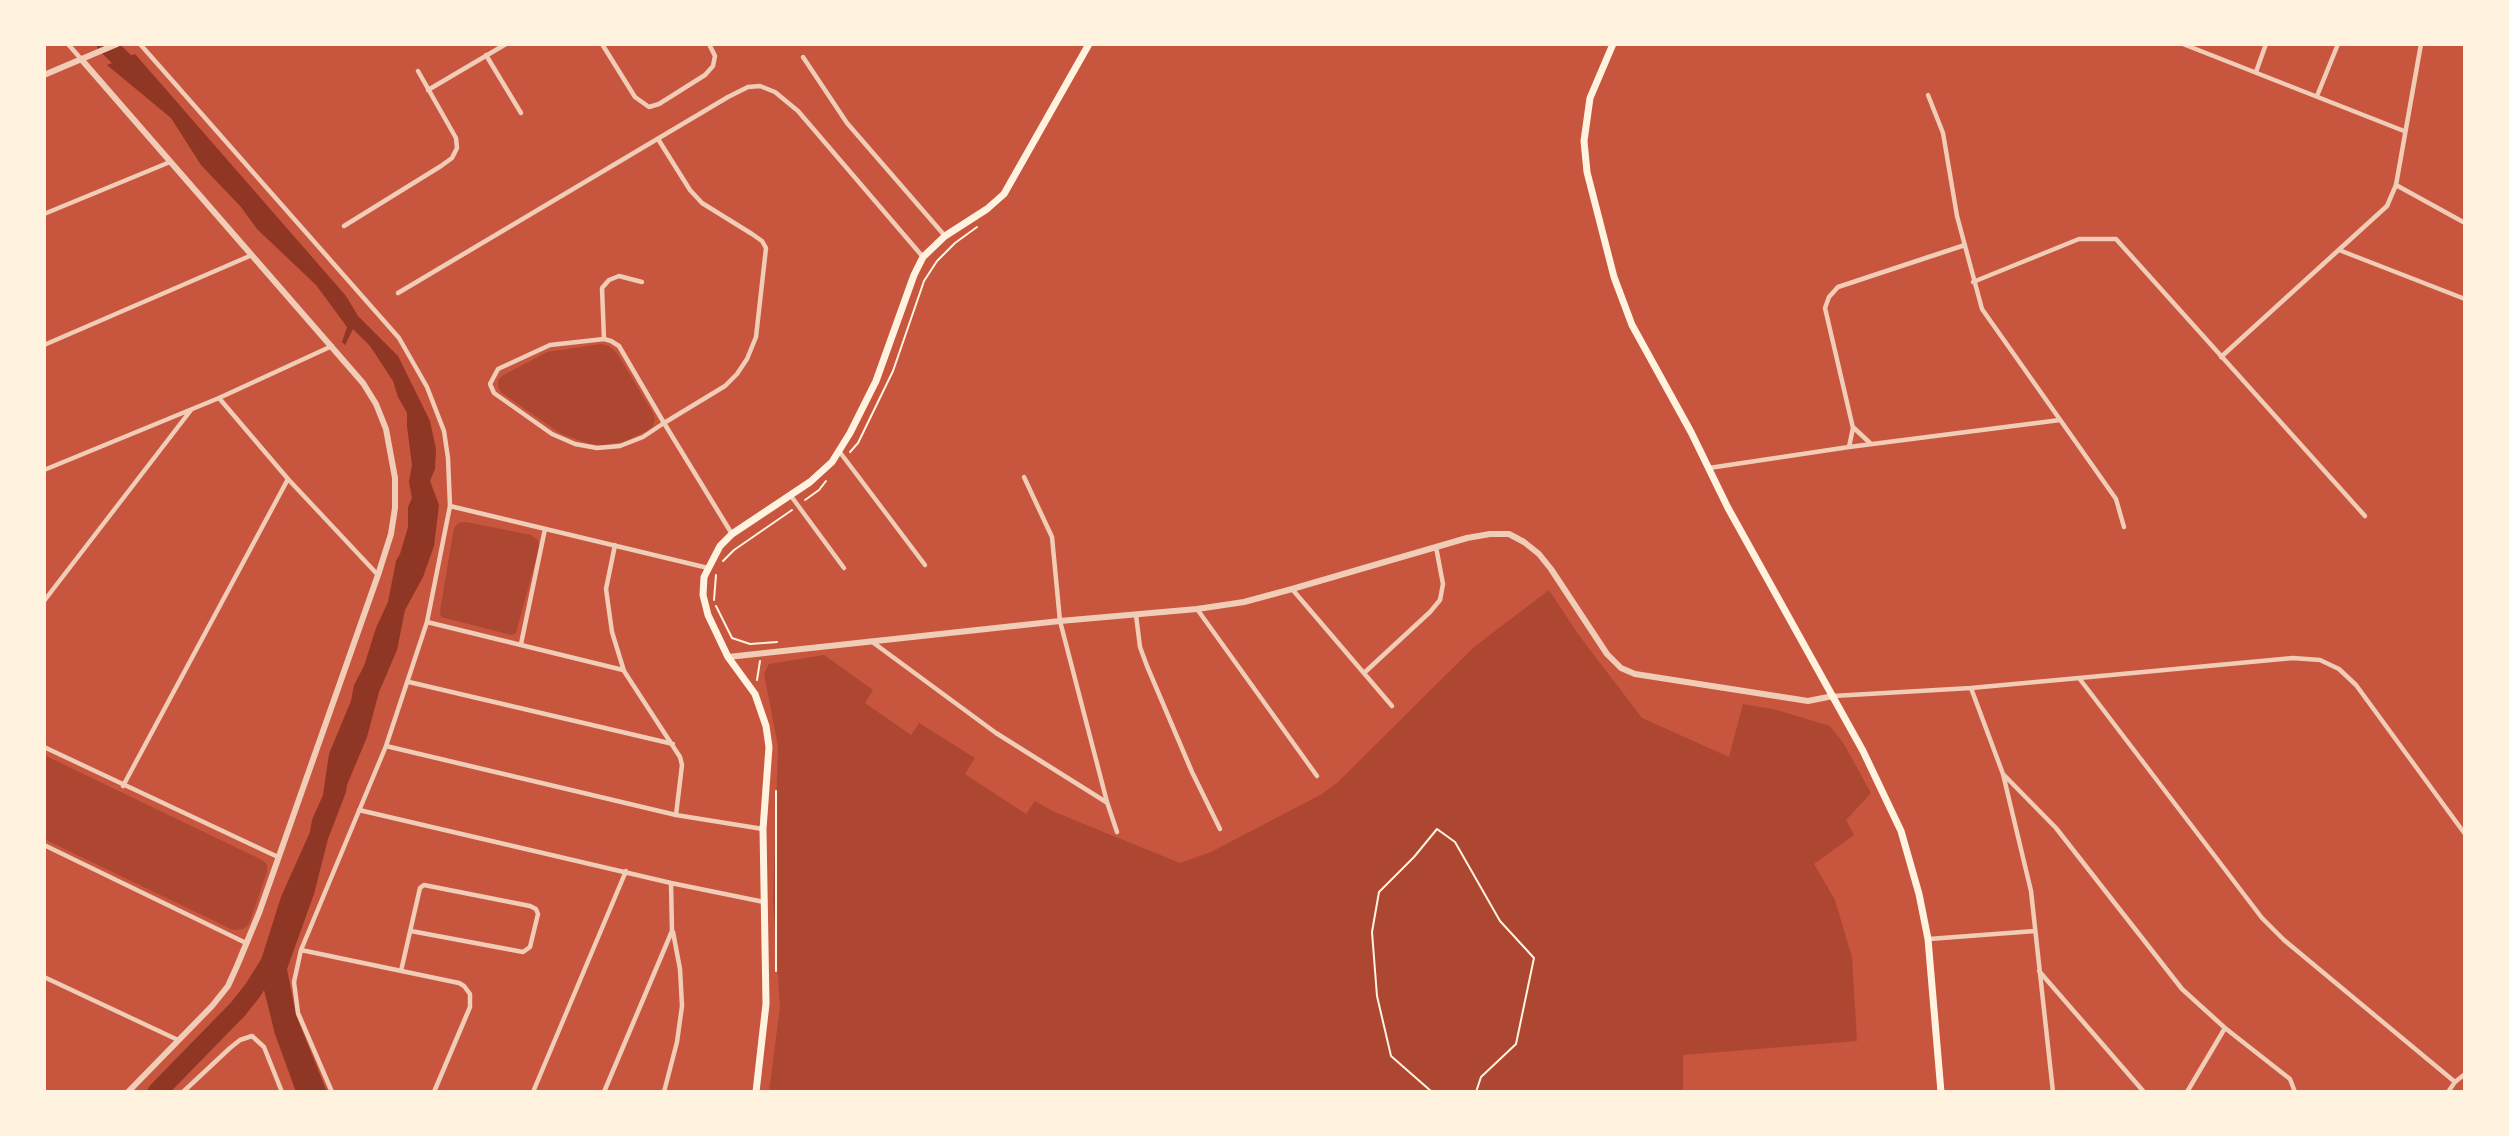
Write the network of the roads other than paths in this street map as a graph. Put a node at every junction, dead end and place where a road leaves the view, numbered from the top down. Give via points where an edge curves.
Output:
1 (68, 44) edge
2 (117, 44) edge
3 (140, 44) edge
4 (506, 44) edge
5 (602, 44) edge
6 (709, 44) edge
7 (1089, 44) edge
8 (1613, 44) edge
9 (2182, 44) edge
10 (2266, 44) edge
11 (2338, 44) edge
12 (2421, 44) edge
13 (2192, 45) edge
14 (486, 55) junction
15 (84, 57) junction
16 (803, 57) dead end
17 (418, 71) dead end
18 (2256, 72) junction
19 (44, 75) edge
20 (428, 90) junction
21 (1928, 95) dead end
22 (2317, 96) junction
23 (521, 113) dead end
24 (2404, 131) junction
25 (658, 139) junction
26 (170, 162) junction
27 (2396, 186) junction
28 (44, 214) edge
29 (2465, 223) edge
30 (344, 226) dead end
31 (945, 236) junction
32 (1965, 244) junction
33 (2339, 250) junction
34 (252, 255) junction
35 (923, 257) junction
36 (642, 282) dead end
37 (1973, 282) junction
38 (398, 293) dead end
39 (2465, 299) edge
40 (604, 339) junction
41 (44, 345) edge
42 (332, 346) junction
43 (2220, 357) junction
44 (219, 398) junction
45 (192, 408) junction
46 (2060, 420) junction
47 (664, 423) junction
48 (1853, 428) junction
49 (1871, 444) junction
50 (1849, 447) junction
51 (838, 450) junction
52 (1709, 468) junction
53 (44, 470) edge
54 (1024, 477) dead end
55 (288, 479) junction
56 (790, 495) junction
57 (450, 506) junction
58 (2365, 516) dead end
59 (2124, 527) dead end
60 (545, 529) junction
61 (732, 534) junction
62 (615, 545) junction
63 (1436, 547) junction
64 (925, 565) dead end
65 (708, 568) junction
66 (844, 568) dead end
67 (378, 575) junction
68 (1292, 589) junction
69 (44, 601) edge
70 (1197, 609) junction
71 (1136, 615) junction
72 (1060, 621) junction
73 (427, 622) junction
74 (871, 641) junction
75 (521, 644) junction
76 (727, 657) junction
77 (624, 671) junction
78 (1364, 673) junction
79 (2079, 678) junction
80 (408, 682) junction
81 (1971, 688) junction
82 (1833, 696) junction
83 (1392, 706) dead end
84 (673, 744) junction
85 (386, 746) junction
86 (44, 747) edge
87 (2003, 774) junction
88 (1317, 776) dead end
89 (123, 786) junction
90 (1107, 802) junction
91 (359, 810) junction
92 (676, 815) junction
93 (1220, 829) dead end
94 (763, 830) junction
95 (1117, 832) dead end
96 (2465, 834) edge
97 (44, 845) edge
98 (278, 857) junction
99 (626, 871) junction
100 (671, 883) junction
101 (764, 902) junction
102 (411, 931) junction
103 (672, 931) junction
104 (2036, 932) junction
105 (1928, 939) junction
106 (246, 943) junction
107 (301, 950) junction
108 (401, 971) junction
109 (2039, 971) junction
110 (44, 977) edge
111 (2225, 1028) junction
112 (178, 1040) junction
113 (2465, 1074) edge
114 (2455, 1082) junction
115 (128, 1092) edge
116 (183, 1092) edge
117 (282, 1092) edge
118 (332, 1092) edge
119 (434, 1092) edge
120 (533, 1092) edge
121 (604, 1092) edge
122 (664, 1092) edge
123 (756, 1092) edge
124 (1941, 1092) edge
125 (2053, 1092) edge
126 (2144, 1092) edge
127 (2187, 1092) edge
128 (2295, 1092) edge
129 (2448, 1092) edge

1 - 15 street
2 - 15 street
3 - 57 street via 399,338 427,387 444,431
4 - 14 street
5 - 6 street via 635,97 649,107 705,75 715,57
7 - 31 main road via 1004,194
8 - 52 main road via 1590,98 1584,141 1587,172 1614,277 1632,325
9 - 13 street
10 - 18 street
11 - 22 street
12 - 24 street
13 - 18 street
14 - 20 street
14 - 23 street
15 - 19 street
15 - 26 street
16 - 31 street via 846,123
17 - 20 street
18 - 22 street
20 - 30 street via 456,138 452,158
21 - 32 street via 1943,132
22 - 24 street
24 - 27 street
25 - 35 street via 748,87 775,92 798,111
25 - 38 street
25 - 47 street via 702,203 766,248 756,337 747,359 725,386
26 - 28 street
26 - 34 street
27 - 29 street
27 - 33 street via 2387,206
31 - 35 main road
32 - 37 street
32 - 48 street via 1838,287 1829,297 1825,308
33 - 39 street
33 - 43 street
34 - 41 street
34 - 42 street
35 - 51 main road via 876,381
36 - 40 street via 619,276 602,288
37 - 43 street via 2080,239 2116,239
37 - 46 street via 1982,309
40 - 47 street via 619,346
40 - 47 street via 550,345 498,369 490,384 494,393 539,425 575,444 620,446
42 - 44 street
42 - 67 street via 376,404 391,450 395,508
43 - 58 street
44 - 45 street
44 - 55 street
45 - 53 street
45 - 69 street
46 - 49 street
46 - 59 street via 2116,499
47 - 61 street
48 - 49 street
48 - 50 street
49 - 50 street
50 - 52 street
51 - 56 main road via 832,462
51 - 64 street
52 - 82 main road
54 - 72 street via 1052,537
55 - 67 street
55 - 89 street
56 - 61 main road
56 - 66 street
57 - 60 street
57 - 73 street
60 - 62 street
60 - 75 street
61 - 65 main road
62 - 65 street
62 - 77 street via 606,589
63 - 68 street
63 - 78 street via 1443,584 1440,600
63 - 82 street via 1490,534 1509,534 1524,542 1551,569 1607,654 1635,674 1808,701
65 - 76 main road via 703,595
67 - 98 street
68 - 70 street
68 - 78 street
70 - 71 street
70 - 88 street
71 - 72 street
71 - 93 street via 1147,666
72 - 74 street
72 - 90 street
73 - 75 street
73 - 80 street
74 - 76 street
74 - 90 street via 996,733
75 - 77 street
76 - 94 main road via 755,694 766,726 769,769
77 - 84 street
78 - 83 street
79 - 81 street
79 - 96 street via 2293,658 2319,660 2339,669 2356,685
79 - 114 street via 2262,918
80 - 84 street
80 - 85 street
81 - 82 street
81 - 87 street
82 - 105 main road via 1901,831
84 - 92 street via 682,765
85 - 91 street
85 - 92 street
86 - 89 street
87 - 104 street
87 - 111 street via 2056,828 2182,989
89 - 98 street
90 - 95 street
91 - 99 street
91 - 107 street
92 - 94 street
94 - 101 main road
97 - 106 street
98 - 106 street
99 - 100 street
99 - 120 street
100 - 101 street
100 - 103 street
101 - 123 main road via 766,1004
102 - 102 street via 523,953 530,947 538,914 530,906 426,884 420,888
102 - 108 street
103 - 121 street
103 - 122 street via 682,1006
104 - 105 street
104 - 109 street
105 - 124 main road
106 - 112 street via 228,986
107 - 108 street
107 - 118 street via 294,982 298,1013
108 - 119 street via 459,983 470,995 470,1007
109 - 125 street
109 - 126 street
110 - 112 street
111 - 127 street
111 - 128 street via 2290,1079
112 - 115 street
113 - 114 street
114 - 129 street
116 - 117 street via 230,1048 252,1036 264,1047

